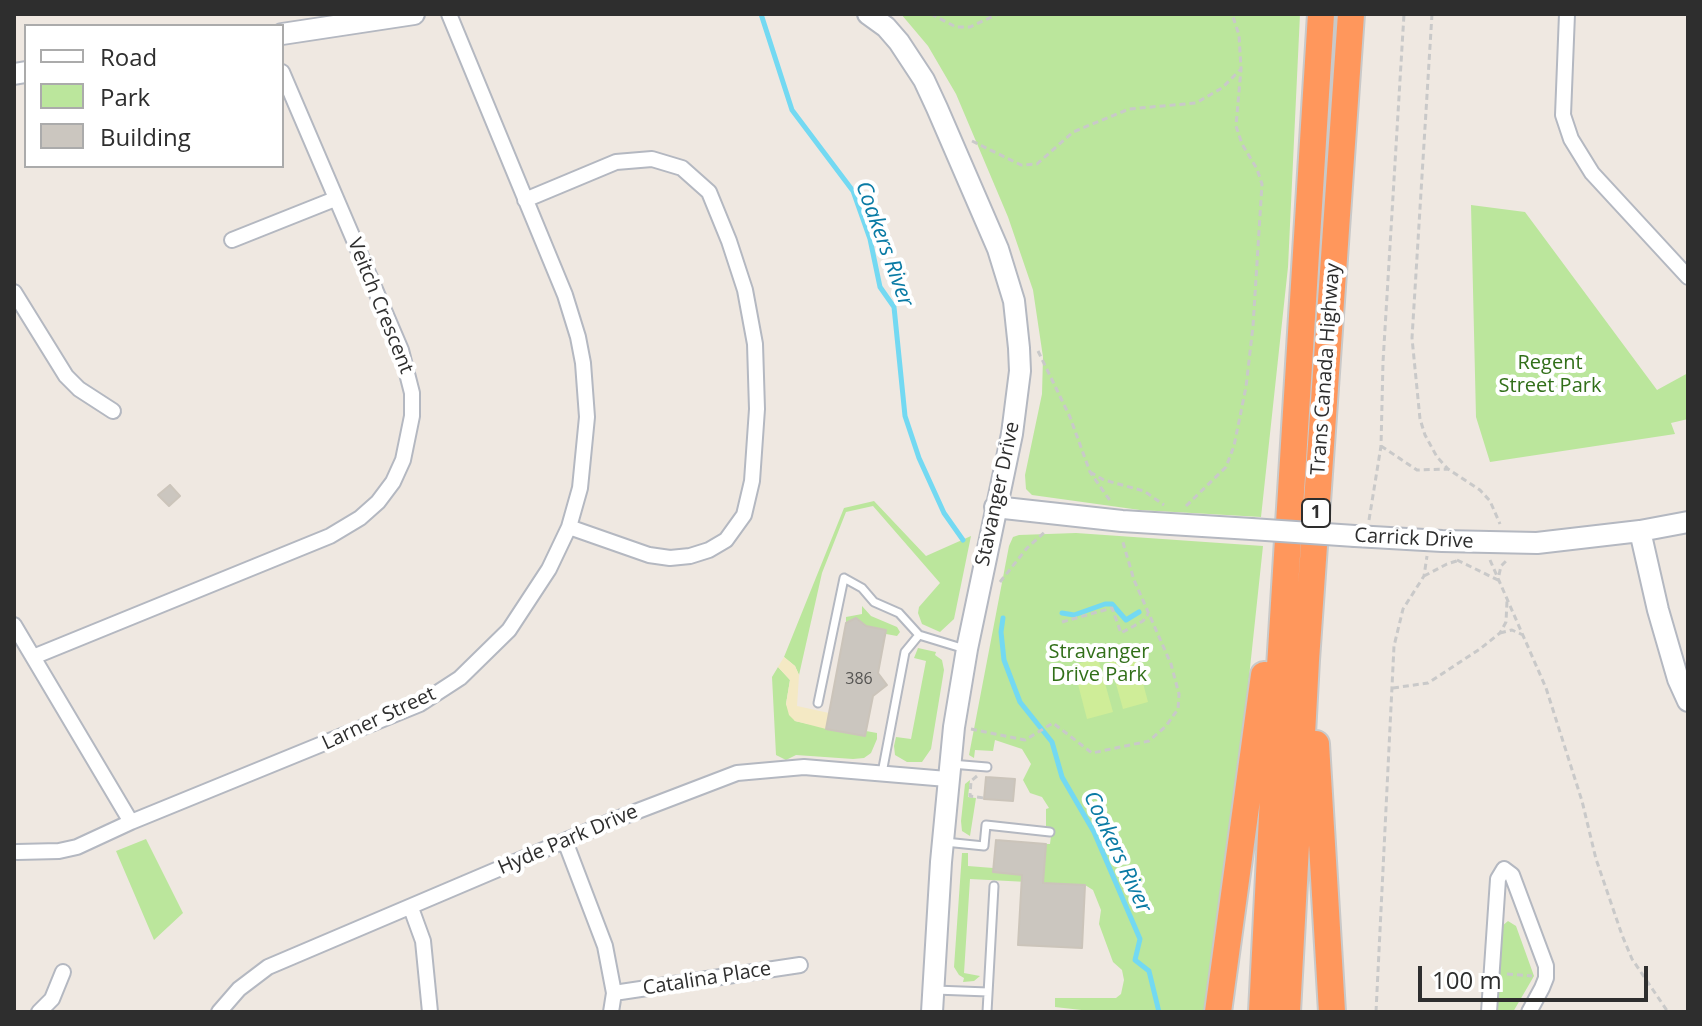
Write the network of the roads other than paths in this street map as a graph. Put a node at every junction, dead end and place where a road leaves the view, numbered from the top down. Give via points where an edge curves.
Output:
1 (414, 14) edge
2 (449, 14) edge
3 (868, 14) edge
4 (1321, 14) edge
5 (1351, 14) edge
6 (1567, 14) edge
7 (284, 34) edge
8 (284, 77) edge
9 (335, 199) junction
10 (525, 200) junction
11 (232, 240) dead end
12 (1688, 277) edge
13 (14, 292) edge
14 (1325, 387) junction
15 (113, 411) dead end
16 (1294, 449) junction
17 (995, 507) junction
18 (1688, 522) edge
19 (569, 527) junction
20 (1640, 531) junction
21 (14, 625) edge
22 (919, 635) junction
23 (967, 649) junction
24 (33, 657) junction
25 (1688, 701) edge
26 (818, 703) dead end
27 (987, 767) dead end
28 (948, 771) junction
29 (882, 773) junction
30 (131, 822) junction
31 (1050, 832) dead end
32 (565, 841) junction
33 (942, 842) junction
34 (17, 852) dead end
35 (994, 886) dead end
36 (411, 908) junction
37 (800, 965) dead end
38 (63, 972) dead end
39 (933, 990) junction
40 (988, 992) junction
41 (614, 993) junction
42 (39, 1012) edge
43 (219, 1012) edge
44 (430, 1012) edge
45 (611, 1012) edge
46 (932, 1012) edge
47 (987, 1012) edge
48 (1218, 1012) edge
49 (1262, 1012) edge
50 (1287, 1012) edge
51 (1332, 1012) edge
52 (1489, 1012) edge
53 (1529, 1012) edge

1 - 7 street
2 - 10 street, Larner Street
3 - 17 street, Stavanger Drive via 899,42 924,80 998,249 1014,301 1020,371
4 - 16 highway, Trans Canada Highway / 1
5 - 14 highway, Trans Canada Highway / 1
6 - 12 street via 1563,115 1571,139 1592,173
8 - 9 street, Veitch Crescent
9 - 11 street
9 - 24 street, Veitch Crescent via 409,375 409,437 393,482 360,518 330,536
10 - 19 street, Larner Street via 565,295 583,363 586,447
10 - 19 street via 616,162 652,159 682,168 709,192 745,290 755,344 752,481 744,515 726,540 709,550 670,558
13 - 15 street via 66,376
14 - 50 highway, Trans Canada Highway / 1
14 - 51 highway via 1316,763
16 - 48 highway
16 - 49 highway, Trans Canada Highway / 1
17 - 20 street, Carrick Drive, bridge via 1122,521 1361,531 1442,541 1537,543
17 - 23 street, Stavanger Drive
18 - 20 street, Carrick Drive
19 - 30 street, Larner Street via 532,599 460,678 381,722
20 - 25 street via 1658,610
21 - 24 street
22 - 23 lane
22 - 26 lane via 899,613 874,602 844,578
22 - 29 lane via 905,652
23 - 28 street, Stavanger Drive
24 - 30 street
27 - 28 lane
28 - 29 street, Hyde Park Drive
28 - 33 street, Stavanger Drive
29 - 32 street, Hyde Park Drive via 804,767 737,773
30 - 34 street, Larner Street via 77,847
31 - 33 lane via 986,825 984,846
32 - 36 street, Hyde Park Drive
32 - 41 street via 605,946
33 - 39 street, Stavanger Drive
35 - 40 lane
36 - 43 street, Hyde Park Drive via 268,967
36 - 44 street via 423,941
37 - 41 street, Catalina Place
38 - 42 street via 52,999
39 - 40 lane
39 - 46 street, Stavanger Drive
40 - 47 lane
41 - 45 street
52 - 53 street via 1498,879 1504,869 1512,875 1546,966 1546,978

